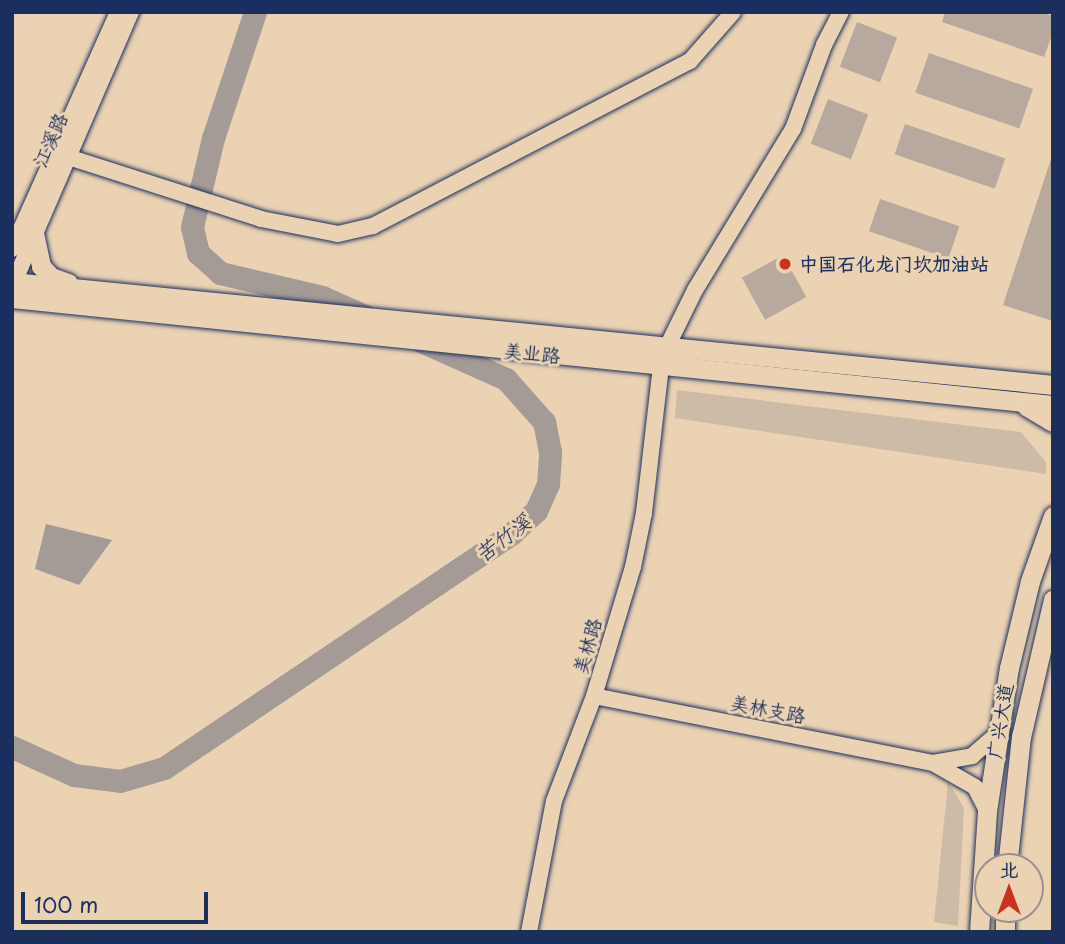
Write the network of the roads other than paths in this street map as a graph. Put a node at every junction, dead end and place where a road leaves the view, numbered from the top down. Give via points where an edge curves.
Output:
1 (118, 12) edge
2 (131, 12) edge
3 (733, 12) edge
4 (841, 12) edge
5 (65, 156) junction
6 (34, 233) junction
7 (12, 249) edge
8 (13, 287) edge
9 (78, 287) junction
10 (102, 298) junction
11 (663, 357) junction
12 (1053, 385) edge
13 (998, 399) junction
14 (1053, 405) edge
15 (1053, 422) edge
16 (1053, 516) edge
17 (1053, 600) edge
18 (594, 696) junction
19 (998, 733) junction
20 (933, 762) junction
21 (988, 811) junction
22 (1009, 853) edge
23 (529, 932) edge
24 (979, 932) edge

1 - 7 street, 江溪路
2 - 5 street, 江溪路
3 - 5 street via 690,61 373,226 338,234 243,213
4 - 11 street, 美林路 via 793,129 695,290
5 - 6 street, 江溪路
6 - 8 street, 江溪路
6 - 9 main road via 41,266 51,277
8 - 9 main road, 美业路
8 - 10 main road, 美业路
9 - 10 main road, 美业路
10 - 11 main road, 美业路
11 - 12 main road, 美业路
11 - 13 main road, 美业路
11 - 18 street, 美林路 via 644,513
13 - 14 main road, 美业路
13 - 15 main road via 1029,407
16 - 19 main road, 广兴大道 via 1027,593
17 - 22 main road, 广兴大道 via 1021,737
18 - 20 street, 美林支路
18 - 23 street, 美林路 via 555,801
19 - 20 street via 972,756
19 - 21 main road, 广兴大道
20 - 21 street via 975,787
21 - 24 main road, 广兴大道

